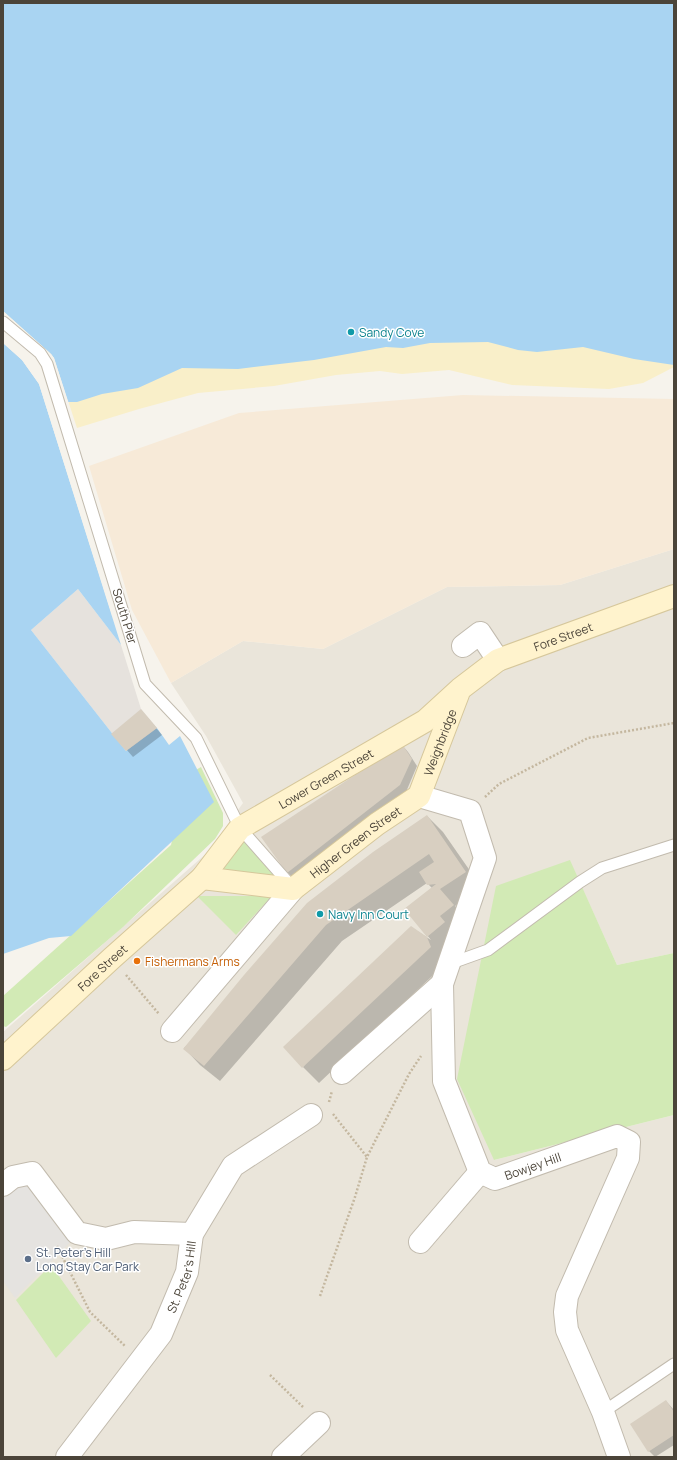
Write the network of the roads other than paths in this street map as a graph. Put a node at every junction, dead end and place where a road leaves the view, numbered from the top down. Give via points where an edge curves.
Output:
1 (3, 322) edge
2 (674, 596) edge
3 (478, 635) dead end
4 (498, 660) junction
5 (460, 689) junction
6 (418, 796) junction
7 (240, 828) junction
8 (674, 845) edge
9 (202, 878) junction
10 (293, 889) junction
11 (445, 974) junction
12 (166, 1023) road end
13 (3, 1059) edge
14 (342, 1073) road end
15 (319, 1111) road end
16 (480, 1172) junction
17 (3, 1185) edge
18 (192, 1234) junction
19 (420, 1242) dead end
20 (674, 1364) edge
21 (603, 1412) junction
22 (318, 1423) road end
23 (67, 1457) edge
24 (283, 1457) edge
25 (619, 1457) edge

1 - 7 lane, South Pier via 40,353 47,364 145,684 196,738
2 - 4 street, Fore Street
3 - 4 street
4 - 5 street, Fore Street
5 - 6 street, Weighbridge
5 - 7 street, Lower Green Street via 425,721
6 - 10 street, Higher Green Street via 377,824
6 - 11 street via 470,810 485,858
7 - 9 street, Lower Green Street
7 - 10 lane, South Pier
8 - 11 lane via 602,868 488,950
9 - 10 street
9 - 13 street, Fore Street
10 - 12 street, Higher Green Street
11 - 14 street
11 - 16 street via 444,1081
15 - 18 street, St. Peter's Hill via 233,1166
16 - 19 street
16 - 21 street, Bowjey Hill via 495,1179 618,1136 628,1142 628,1158 567,1296 565,1312 567,1330
17 - 18 street via 13,1177 32,1173 77,1234 106,1239 134,1232
18 - 23 street, St. Peter's Hill via 187,1272 161,1334
20 - 21 lane
21 - 25 street, Bowjey Hill
22 - 24 street

